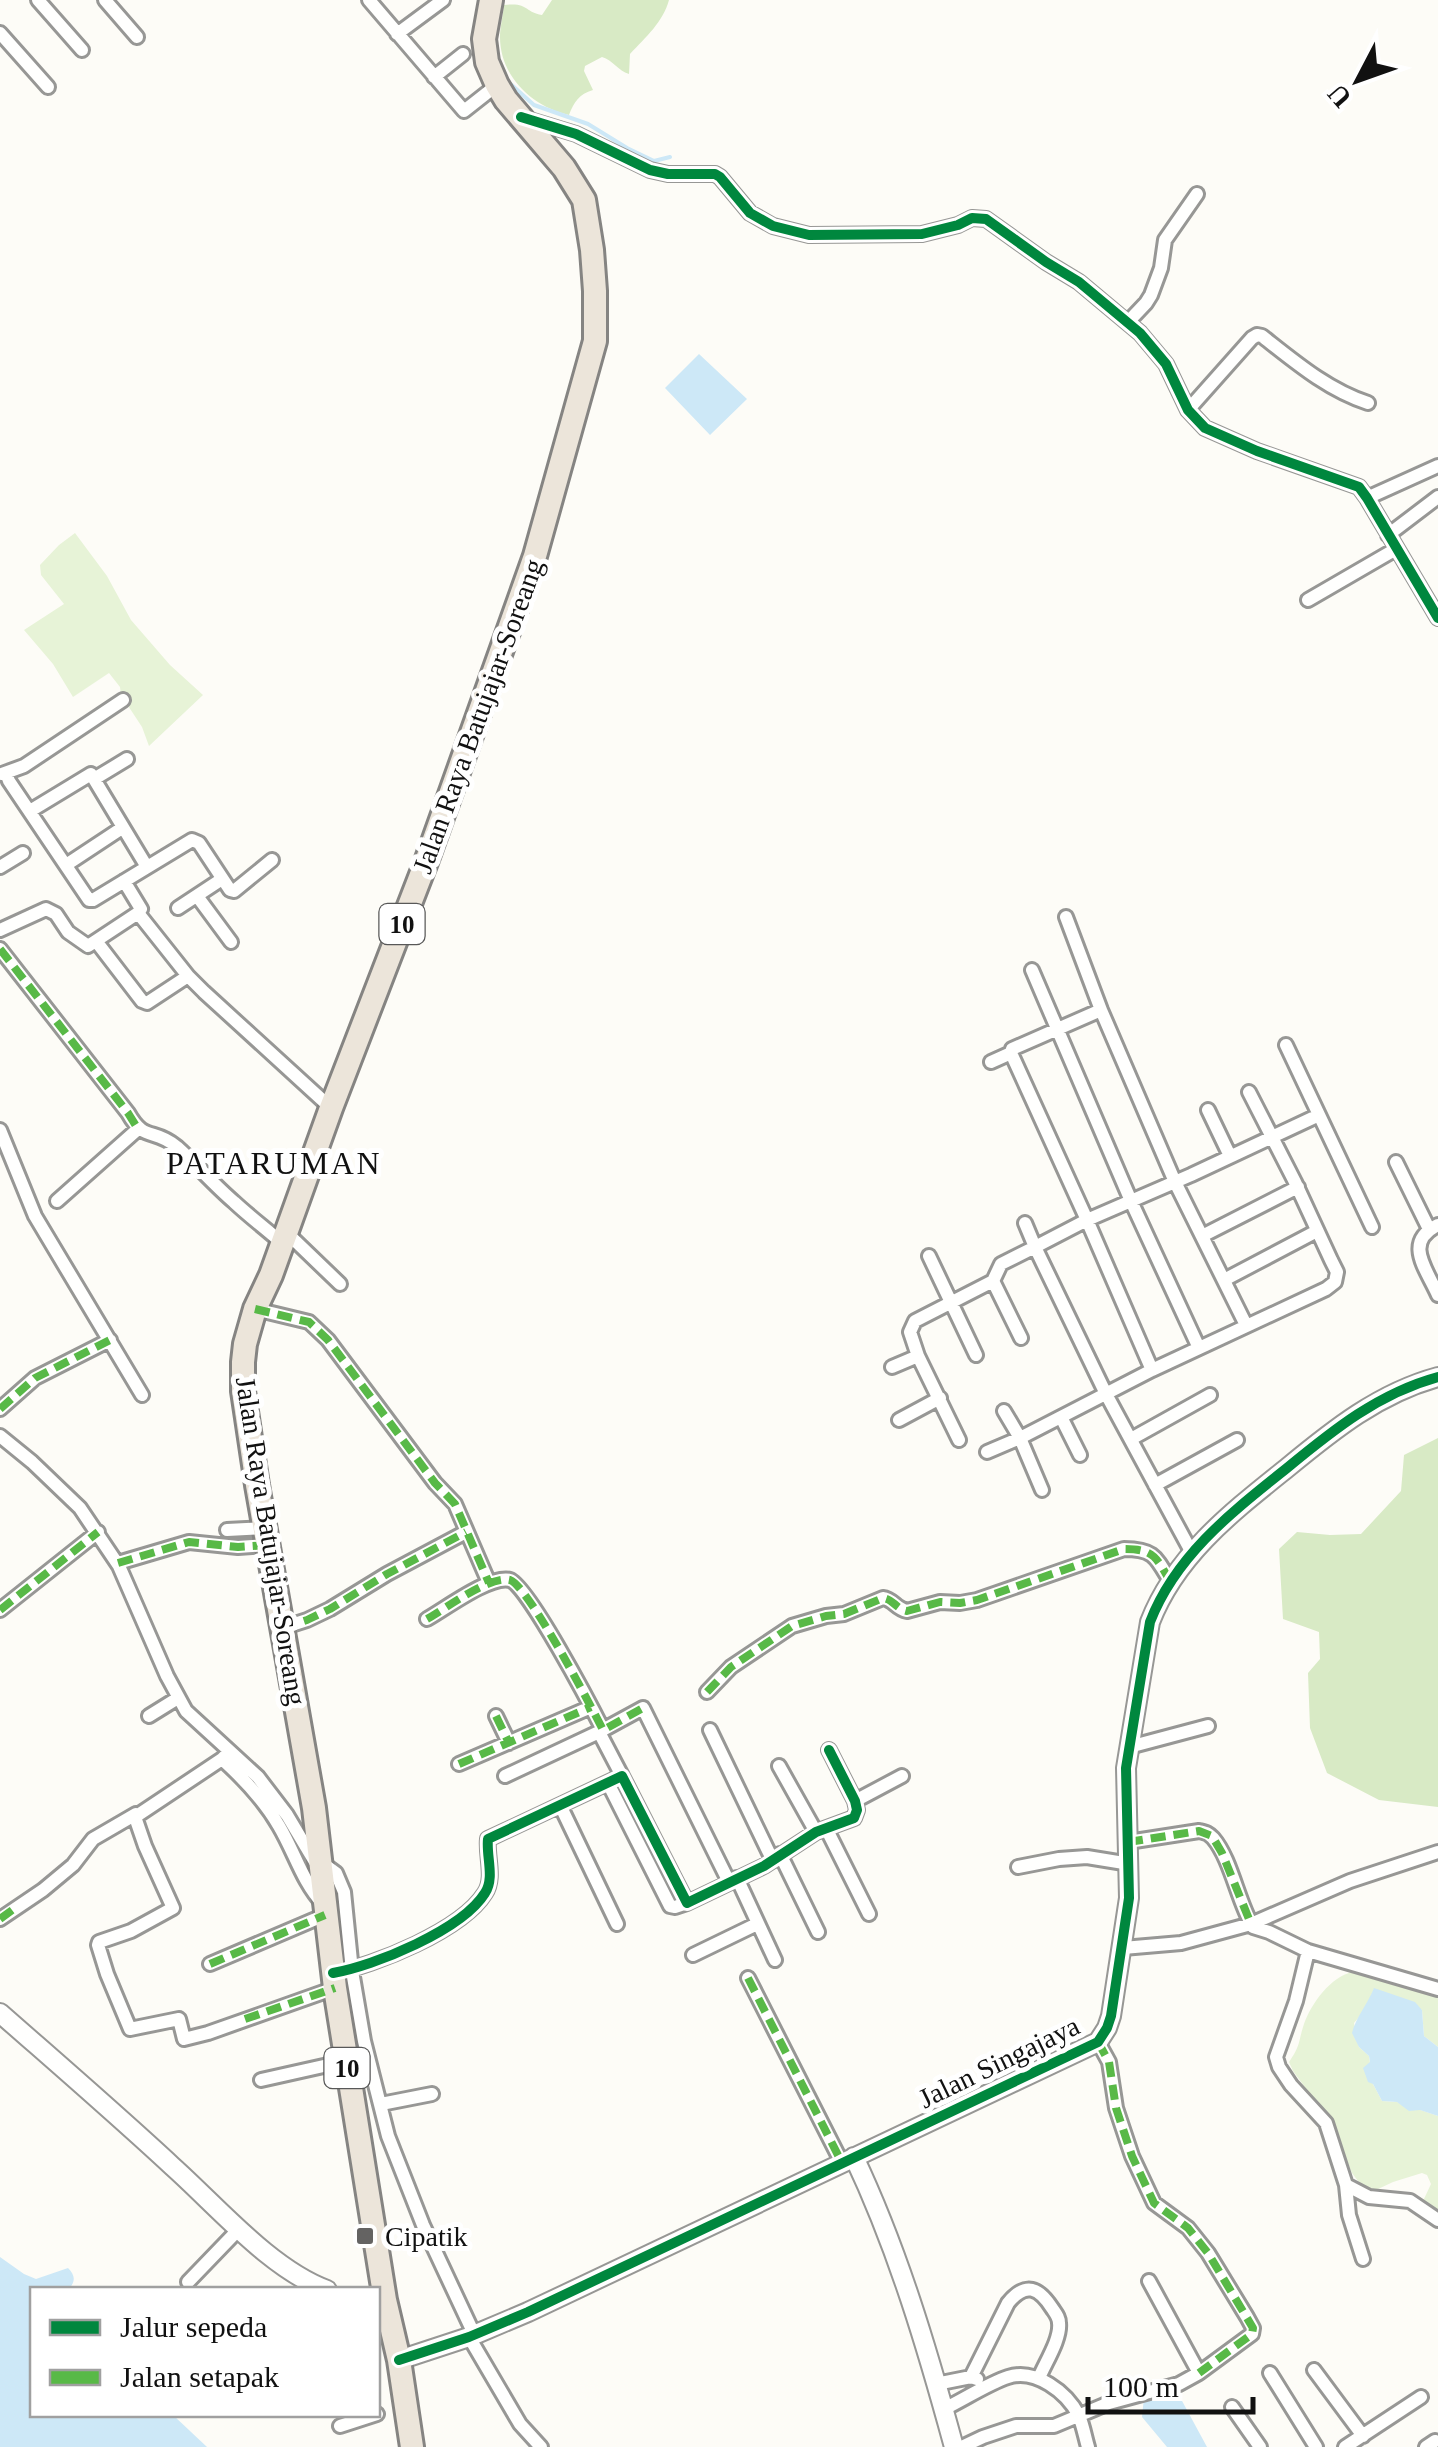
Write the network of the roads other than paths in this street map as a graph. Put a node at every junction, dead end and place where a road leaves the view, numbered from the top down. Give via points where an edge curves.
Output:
1 (38, 0) edge
2 (105, 0) edge
3 (369, 0) edge
4 (443, 0) edge
5 (490, 0) edge
6 (0, 33) edge
7 (397, 34) junction
8 (137, 37) dead end
9 (82, 50) dead end
10 (462, 54) dead end
11 (434, 77) junction
12 (497, 85) junction
13 (48, 87) dead end
14 (521, 117) junction
15 (1197, 194) dead end
16 (1128, 322) junction
17 (1368, 403) dead end
18 (1188, 410) junction
19 (1438, 466) edge
20 (1438, 496) edge
21 (1367, 498) junction
22 (1388, 535) junction
23 (1396, 548) junction
24 (1308, 600) dead end
25 (1437, 614) edge
26 (123, 700) dead end
27 (126, 759) dead end
28 (3, 774) edge
29 (94, 779) junction
30 (30, 811) junction
31 (122, 828) junction
32 (24, 853) dead end
33 (272, 860) dead end
34 (66, 864) junction
35 (0, 867) edge
36 (146, 867) junction
37 (222, 879) junction
38 (124, 881) junction
39 (197, 896) junction
40 (178, 908) dead end
41 (138, 913) junction
42 (1066, 917) dead end
43 (1, 926) edge
44 (96, 941) junction
45 (231, 942) dead end
46 (0, 949) edge
47 (1032, 970) dead end
48 (188, 976) junction
49 (1101, 1010) junction
50 (1056, 1029) junction
51 (1286, 1045) dead end
52 (1010, 1053) junction
53 (991, 1062) dead end
54 (1248, 1092) dead end
55 (331, 1108) junction
56 (1208, 1110) dead end
57 (1319, 1115) junction
58 (138, 1129) junction
59 (0, 1130) edge
60 (1272, 1136) junction
61 (1230, 1156) junction
62 (1396, 1162) dead end
63 (1175, 1182) junction
64 (1298, 1187) junction
65 (1131, 1201) junction
66 (56, 1202) dead end
67 (1087, 1220) junction
68 (1025, 1223) dead end
69 (1372, 1227) dead end
70 (1434, 1227) edge
71 (1317, 1231) junction
72 (1202, 1236) junction
73 (284, 1238) junction
74 (1035, 1247) junction
75 (930, 1256) dead end
76 (1224, 1280) junction
77 (992, 1281) junction
78 (340, 1284) dead end
79 (1438, 1295) edge
80 (951, 1303) junction
81 (255, 1309) junction
82 (1246, 1325) junction
83 (1022, 1338) dead end
84 (110, 1340) junction
85 (1199, 1348) junction
86 (976, 1355) dead end
87 (918, 1356) junction
88 (892, 1367) dead end
89 (1152, 1370) junction
90 (1438, 1377) edge
91 (142, 1394) dead end
92 (1106, 1394) junction
93 (1210, 1394) dead end
94 (940, 1398) junction
95 (0, 1409) edge
96 (1004, 1411) dead end
97 (1061, 1417) junction
98 (898, 1420) dead end
99 (0, 1436) edge
100 (1020, 1438) junction
101 (1131, 1439) junction
102 (959, 1440) dead end
103 (1237, 1440) dead end
104 (987, 1452) dead end
105 (1080, 1455) dead end
106 (1156, 1485) junction
107 (1042, 1490) dead end
108 (227, 1530) dead end
109 (98, 1532) junction
110 (466, 1532) junction
111 (266, 1537) junction
112 (1192, 1553) junction
113 (118, 1563) junction
114 (1170, 1581) junction
115 (489, 1582) junction
116 (0, 1610) edge
117 (427, 1619) dead end
118 (282, 1628) junction
119 (707, 1692) dead end
120 (178, 1698) junction
121 (591, 1707) junction
122 (148, 1716) dead end
123 (496, 1716) dead end
124 (1208, 1726) dead end
125 (710, 1730) dead end
126 (601, 1731) junction
127 (509, 1744) junction
128 (1129, 1747) junction
129 (829, 1750) dead end
130 (226, 1755) junction
131 (459, 1764) dead end
132 (779, 1766) dead end
133 (505, 1776) dead end
134 (622, 1776) junction
135 (902, 1776) dead end
136 (608, 1783) junction
137 (855, 1800) junction
138 (560, 1805) junction
139 (136, 1814) junction
140 (821, 1831) junction
141 (1128, 1842) junction
142 (1438, 1852) edge
143 (776, 1856) junction
144 (1130, 1864) junction
145 (1018, 1867) dead end
146 (733, 1880) junction
147 (323, 1889) junction
148 (687, 1903) junction
149 (869, 1914) dead end
150 (0, 1919) edge
151 (617, 1924) dead end
152 (757, 1924) junction
153 (1251, 1924) junction
154 (818, 1932) dead end
155 (1123, 1948) junction
156 (1308, 1951) junction
157 (693, 1955) dead end
158 (775, 1960) dead end
159 (210, 1964) dead end
160 (342, 1975) junction
161 (748, 1978) dead end
162 (1438, 1989) edge
163 (0, 2014) edge
164 (1098, 2042) junction
165 (346, 2061) junction
166 (261, 2080) dead end
167 (432, 2094) dead end
168 (380, 2104) junction
169 (848, 2160) junction
170 (1346, 2185) junction
171 (1438, 2220) edge
172 (238, 2229) junction
173 (1362, 2259) dead end
174 (1149, 2281) dead end
175 (188, 2282) dead end
176 (322, 2287) edge
177 (379, 2287) edge
178 (381, 2300) edge
179 (472, 2335) junction
180 (400, 2360) junction
181 (1314, 2370) dead end
182 (1270, 2372) dead end
183 (1200, 2373) junction
184 (971, 2377) junction
185 (1039, 2378) junction
186 (936, 2384) junction
187 (982, 2390) junction
188 (1421, 2397) dead end
189 (1232, 2407) dead end
190 (407, 2408) junction
191 (944, 2409) junction
192 (380, 2413) edge
193 (1079, 2416) junction
194 (368, 2417) edge
195 (340, 2426) dead end
196 (1363, 2436) junction
197 (412, 2447) edge
198 (540, 2447) edge
199 (954, 2447) edge
200 (962, 2447) edge
201 (1088, 2447) edge
202 (1260, 2447) edge
203 (1316, 2447) edge
204 (1346, 2447) edge

1 - 9 street
2 - 8 street
3 - 7 street
4 - 7 street
5 - 12 highway, Jalan Raya Batujajar-Soreang / 10 via 484,39
6 - 13 street
7 - 11 street
10 - 11 street
11 - 12 street via 464,111
12 - 14 highway, Jalan Raya Batujajar-Soreang / 10
14 - 16 street via 576,134 650,170 715,174 750,213 809,235 922,234 982,217
14 - 55 highway, Jalan Raya Batujajar-Soreang / 10 via 584,200 595,341 535,556
15 - 16 street via 1165,240 1151,295
16 - 18 street via 1166,364
17 - 18 street via 1342,394 1257,335
18 - 21 street via 1208,430 1356,486
19 - 21 street
20 - 22 street
21 - 22 street
22 - 23 street
23 - 24 street
23 - 25 street
26 - 28 street
27 - 29 street
28 - 30 street
29 - 30 street via 86,775
29 - 31 street
30 - 34 street
31 - 34 street
31 - 36 street
32 - 35 street
33 - 37 street via 234,892
34 - 38 street via 90,900
36 - 37 street via 192,840
36 - 38 street
37 - 39 street
38 - 41 street via 142,908
39 - 40 street
39 - 45 street
41 - 44 street
41 - 48 street
42 - 49 street
43 - 44 street via 46,910 83,943
44 - 48 street via 147,1004
46 - 58 street
47 - 50 street
48 - 55 street
49 - 50 street
49 - 63 street
50 - 52 street
50 - 65 street
51 - 57 street
52 - 53 street
52 - 67 street
54 - 60 street
55 - 73 highway, Jalan Raya Batujajar-Soreang / 10
56 - 61 street
57 - 60 street
57 - 69 street
58 - 66 street
58 - 73 street via 175,1146
59 - 84 street via 35,1216
60 - 61 street
60 - 64 street
61 - 63 street
62 - 70 street
63 - 65 street
63 - 72 street
64 - 71 street
64 - 72 street
65 - 67 street
65 - 85 street
67 - 74 street
67 - 89 street
68 - 74 street
70 - 79 street via 1418,1248
71 - 76 street
71 - 82 street via 1337,1272 1335,1282
72 - 76 street
73 - 78 street
73 - 81 highway, Jalan Raya Batujajar-Soreang / 10
74 - 77 street via 1001,1264
74 - 92 street
75 - 80 street
76 - 82 street
77 - 80 street
77 - 83 street
80 - 86 street
80 - 87 street via 911,1326
81 - 110 street via 309,1322 328,1340 455,1504
81 - 111 highway, Jalan Raya Batujajar-Soreang / 10 via 243,1391
82 - 85 street
84 - 91 street
84 - 95 street via 35,1378
85 - 89 street
87 - 88 street
87 - 94 street
89 - 92 street
90 - 112 street, Jalan Singajaya via 1396,1391 1335,1429
92 - 97 street
92 - 101 street
93 - 101 street
94 - 98 street
94 - 102 street
96 - 100 street
97 - 100 street
97 - 105 street
99 - 109 street
100 - 104 street
100 - 107 street
101 - 106 street
103 - 106 street
106 - 112 street
108 - 111 street
109 - 113 street
109 - 116 street
110 - 115 street
110 - 118 street via 330,1609
111 - 113 street via 238,1547 190,1542
111 - 118 highway, Jalan Raya Batujajar-Soreang / 10
112 - 114 street, Jalan Singajaya
113 - 120 street
114 - 119 street via 1155,1555 1124,1549 960,1604 907,1611 882,1598 792,1626 731,1667
114 - 128 street, Jalan Singajaya via 1150,1622
115 - 117 street
115 - 121 street via 513,1581 522,1590
118 - 147 highway, Jalan Raya Batujajar-Soreang / 10
120 - 122 street
120 - 130 street
121 - 126 street
121 - 127 street
123 - 127 street
124 - 128 street
125 - 143 street
126 - 133 street
126 - 134 street
126 - 146 street via 643,1708
127 - 131 street
128 - 141 street, Jalan Singajaya
129 - 137 street
130 - 139 street
130 - 147 street via 268,1808 304,1879
130 - 147 street via 274,1796
132 - 140 street
134 - 136 street
134 - 148 street
135 - 137 street
136 - 138 street
136 - 148 street via 670,1906
137 - 140 street via 854,1818
138 - 151 street
138 - 160 street via 488,1839 487,1892 449,1928
139 - 150 street via 93,1838 73,1865
139 - 160 street via 172,1908 99,1942 130,2028 179,2018 184,2039 208,2033
140 - 143 street
140 - 149 street
141 - 144 street, Jalan Singajaya
141 - 153 street via 1212,1836
142 - 153 street
143 - 146 street
143 - 154 street
144 - 145 street via 1087,1856
144 - 155 street, Jalan Singajaya
146 - 148 street
146 - 152 street
147 - 159 street
147 - 160 highway, Jalan Raya Batujajar-Soreang / 10
147 - 160 street via 336,1873
152 - 157 street
152 - 158 street
153 - 155 street via 1180,1943
153 - 156 street
155 - 164 street, Jalan Singajaya via 1111,2016
156 - 162 street
156 - 170 street via 1276,2057 1326,2122
160 - 165 highway, Jalan Raya Batujajar-Soreang / 10
160 - 168 street
161 - 169 street
163 - 172 street
164 - 169 street, Jalan Singajaya
164 - 183 street via 1132,2156 1154,2204 1188,2228 1208,2253 1253,2328
165 - 166 street
165 - 177 highway, Jalan Raya Batujajar-Soreang / 10
167 - 168 street
168 - 179 street
169 - 179 street, Jalan Singajaya
169 - 186 street via 891,2239
170 - 171 street via 1368,2196 1410,2201
170 - 173 street
172 - 175 street
172 - 176 street
174 - 183 street
178 - 180 highway, Jalan Raya Batujajar-Soreang / 10
179 - 180 street, Jalan Singajaya
179 - 198 street via 520,2424
180 - 190 highway, Jalan Raya Batujajar-Soreang / 10
181 - 196 street
182 - 203 street
183 - 193 street
184 - 185 street via 1008,2303 1032,2289 1041,2292 1060,2326
184 - 186 street
184 - 187 street
185 - 187 street via 1007,2377
185 - 193 street
186 - 191 street
187 - 191 street
188 - 196 street
189 - 202 street
190 - 192 street
190 - 197 highway, Jalan Raya Batujajar-Soreang / 10
191 - 199 street
193 - 200 street via 1054,2426 1016,2426
193 - 201 street
194 - 195 street
196 - 204 street

